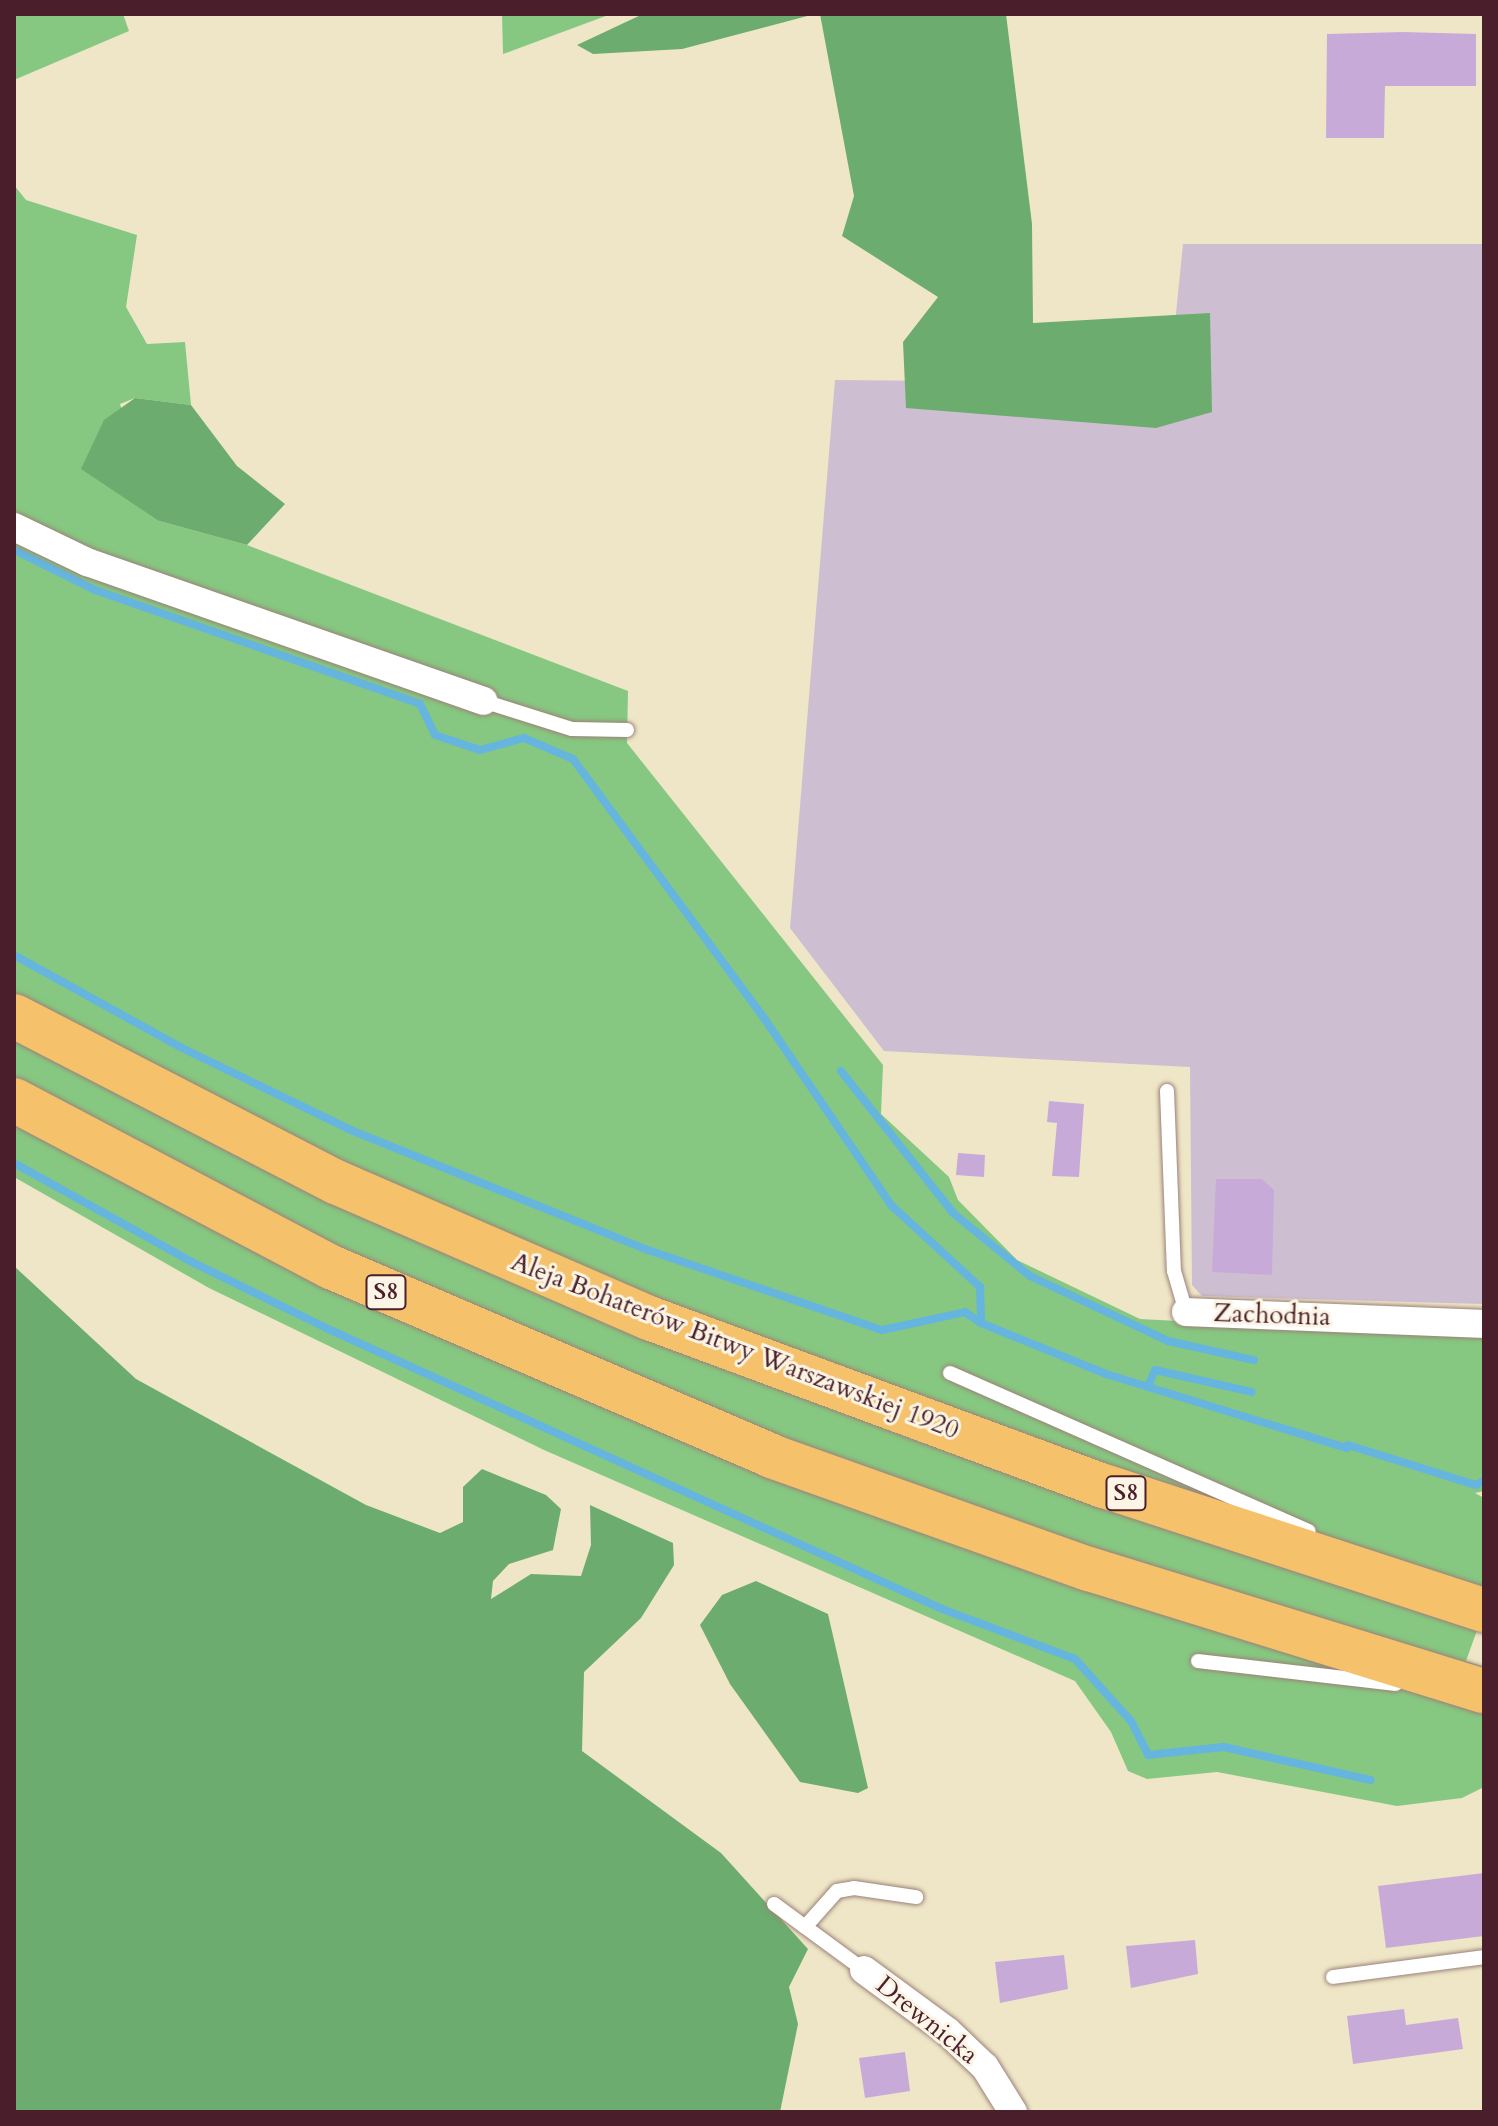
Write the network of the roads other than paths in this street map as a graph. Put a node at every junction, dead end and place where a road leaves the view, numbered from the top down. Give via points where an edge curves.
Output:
1 (14, 527) edge
2 (483, 701) joint
3 (627, 730) dead end
4 (14, 1016) edge
5 (1167, 1091) dead end
6 (14, 1100) edge
7 (1186, 1312) joint
8 (1484, 1324) edge
9 (950, 1373) dead end
10 (1325, 1539) dead end
11 (1339, 1545) dead end
12 (1484, 1610) edge
13 (1198, 1661) dead end
14 (1484, 1692) edge
15 (916, 1897) dead end
16 (774, 1904) dead end
17 (805, 1927) junction
18 (1484, 1957) edge
19 (864, 1970) joint
20 (1333, 1977) dead end
21 (1013, 2112) edge

1 - 2 street via 87,562
2 - 3 lane via 572,729
4 - 12 highway, Aleja Bohaterów Bitwy Warszawskiej 1920 / S8 via 336,1182 649,1318 1104,1486
5 - 7 lane, Zachodnia via 1174,1271
6 - 14 highway, S8 via 331,1267 771,1456 1089,1569
7 - 8 street, Zachodnia
9 - 10 lane
11 - 12 lane
13 - 14 lane
15 - 17 lane via 854,1888 837,1891
16 - 17 lane
17 - 19 lane
18 - 20 lane
19 - 21 street, Drewnicka via 947,2031 985,2067

